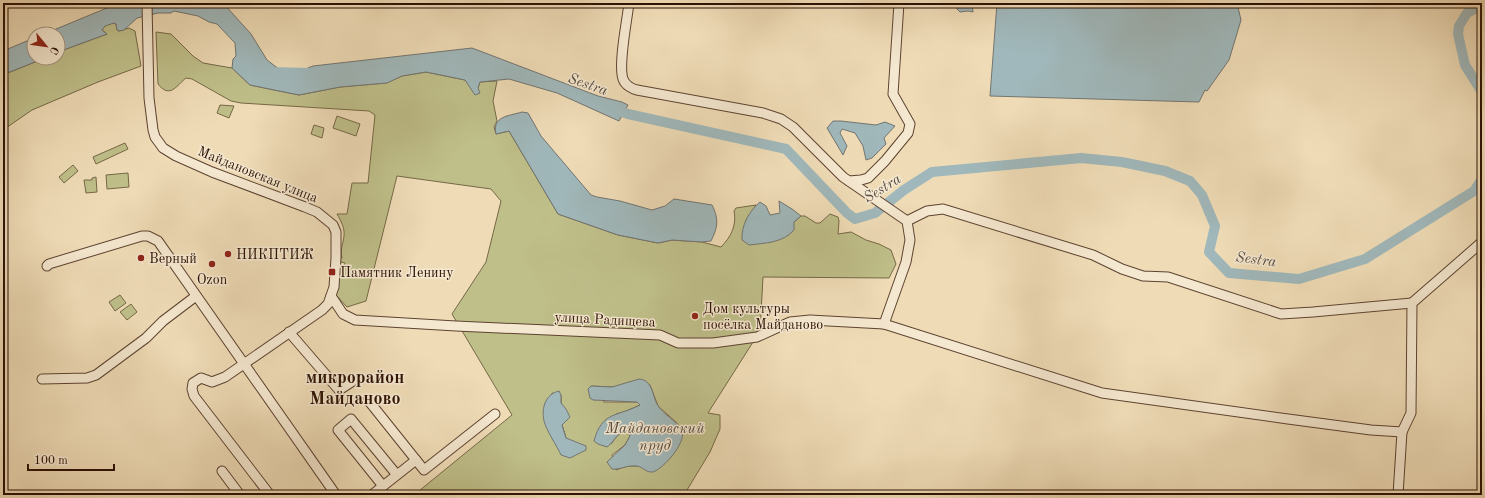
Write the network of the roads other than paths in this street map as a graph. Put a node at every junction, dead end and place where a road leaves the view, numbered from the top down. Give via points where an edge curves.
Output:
1 (147, 3) edge
2 (629, 3) edge
3 (899, 3) edge
4 (851, 182) junction
5 (907, 221) junction
6 (1482, 242) edge
7 (47, 266) dead end
8 (196, 296) junction
9 (331, 296) junction
10 (1412, 303) junction
11 (884, 324) junction
12 (289, 332) junction
13 (243, 364) junction
14 (42, 379) dead end
15 (353, 381) dead end
16 (368, 400) dead end
17 (495, 414) dead end
18 (1402, 432) junction
19 (416, 460) junction
20 (222, 471) dead end
21 (396, 475) junction
22 (383, 486) junction
23 (240, 495) edge
24 (270, 495) edge
25 (336, 495) edge
26 (372, 495) edge
27 (1398, 495) edge

1 - 9 street, Майдановская улица via 149,98 153,130 159,143 176,156 212,172 305,206 332,225 336,232 336,258
2 - 4 street via 622,64 623,80 627,86 763,113 781,119 793,127
3 - 4 street via 893,94 910,124 908,133 868,178
4 - 5 street
5 - 10 street via 927,211 943,209 1093,255 1143,276 1168,277 1281,314
5 - 11 street via 910,240 906,262
6 - 10 street
7 - 8 street via 148,236 162,245
8 - 13 street
8 - 14 street via 96,375 87,378
9 - 11 street, улица Радищева via 343,314 355,320 660,335 678,343 713,343 757,337 790,322 810,320
9 - 12 street, Майдановская улица via 322,310
10 - 18 street via 1411,413
11 - 18 street, улица Радищева via 1102,393 1371,430
12 - 13 street, Майдановская улица
12 - 15 street via 340,390
13 - 24 street, Майдановская улица via 225,377 212,382 201,378 193,383 192,389 194,396
13 - 25 street
16 - 19 street
17 - 19 street via 424,470
18 - 27 street
19 - 21 street
20 - 23 street
21 - 22 street
21 - 22 street via 351,419 338,430
22 - 26 street

